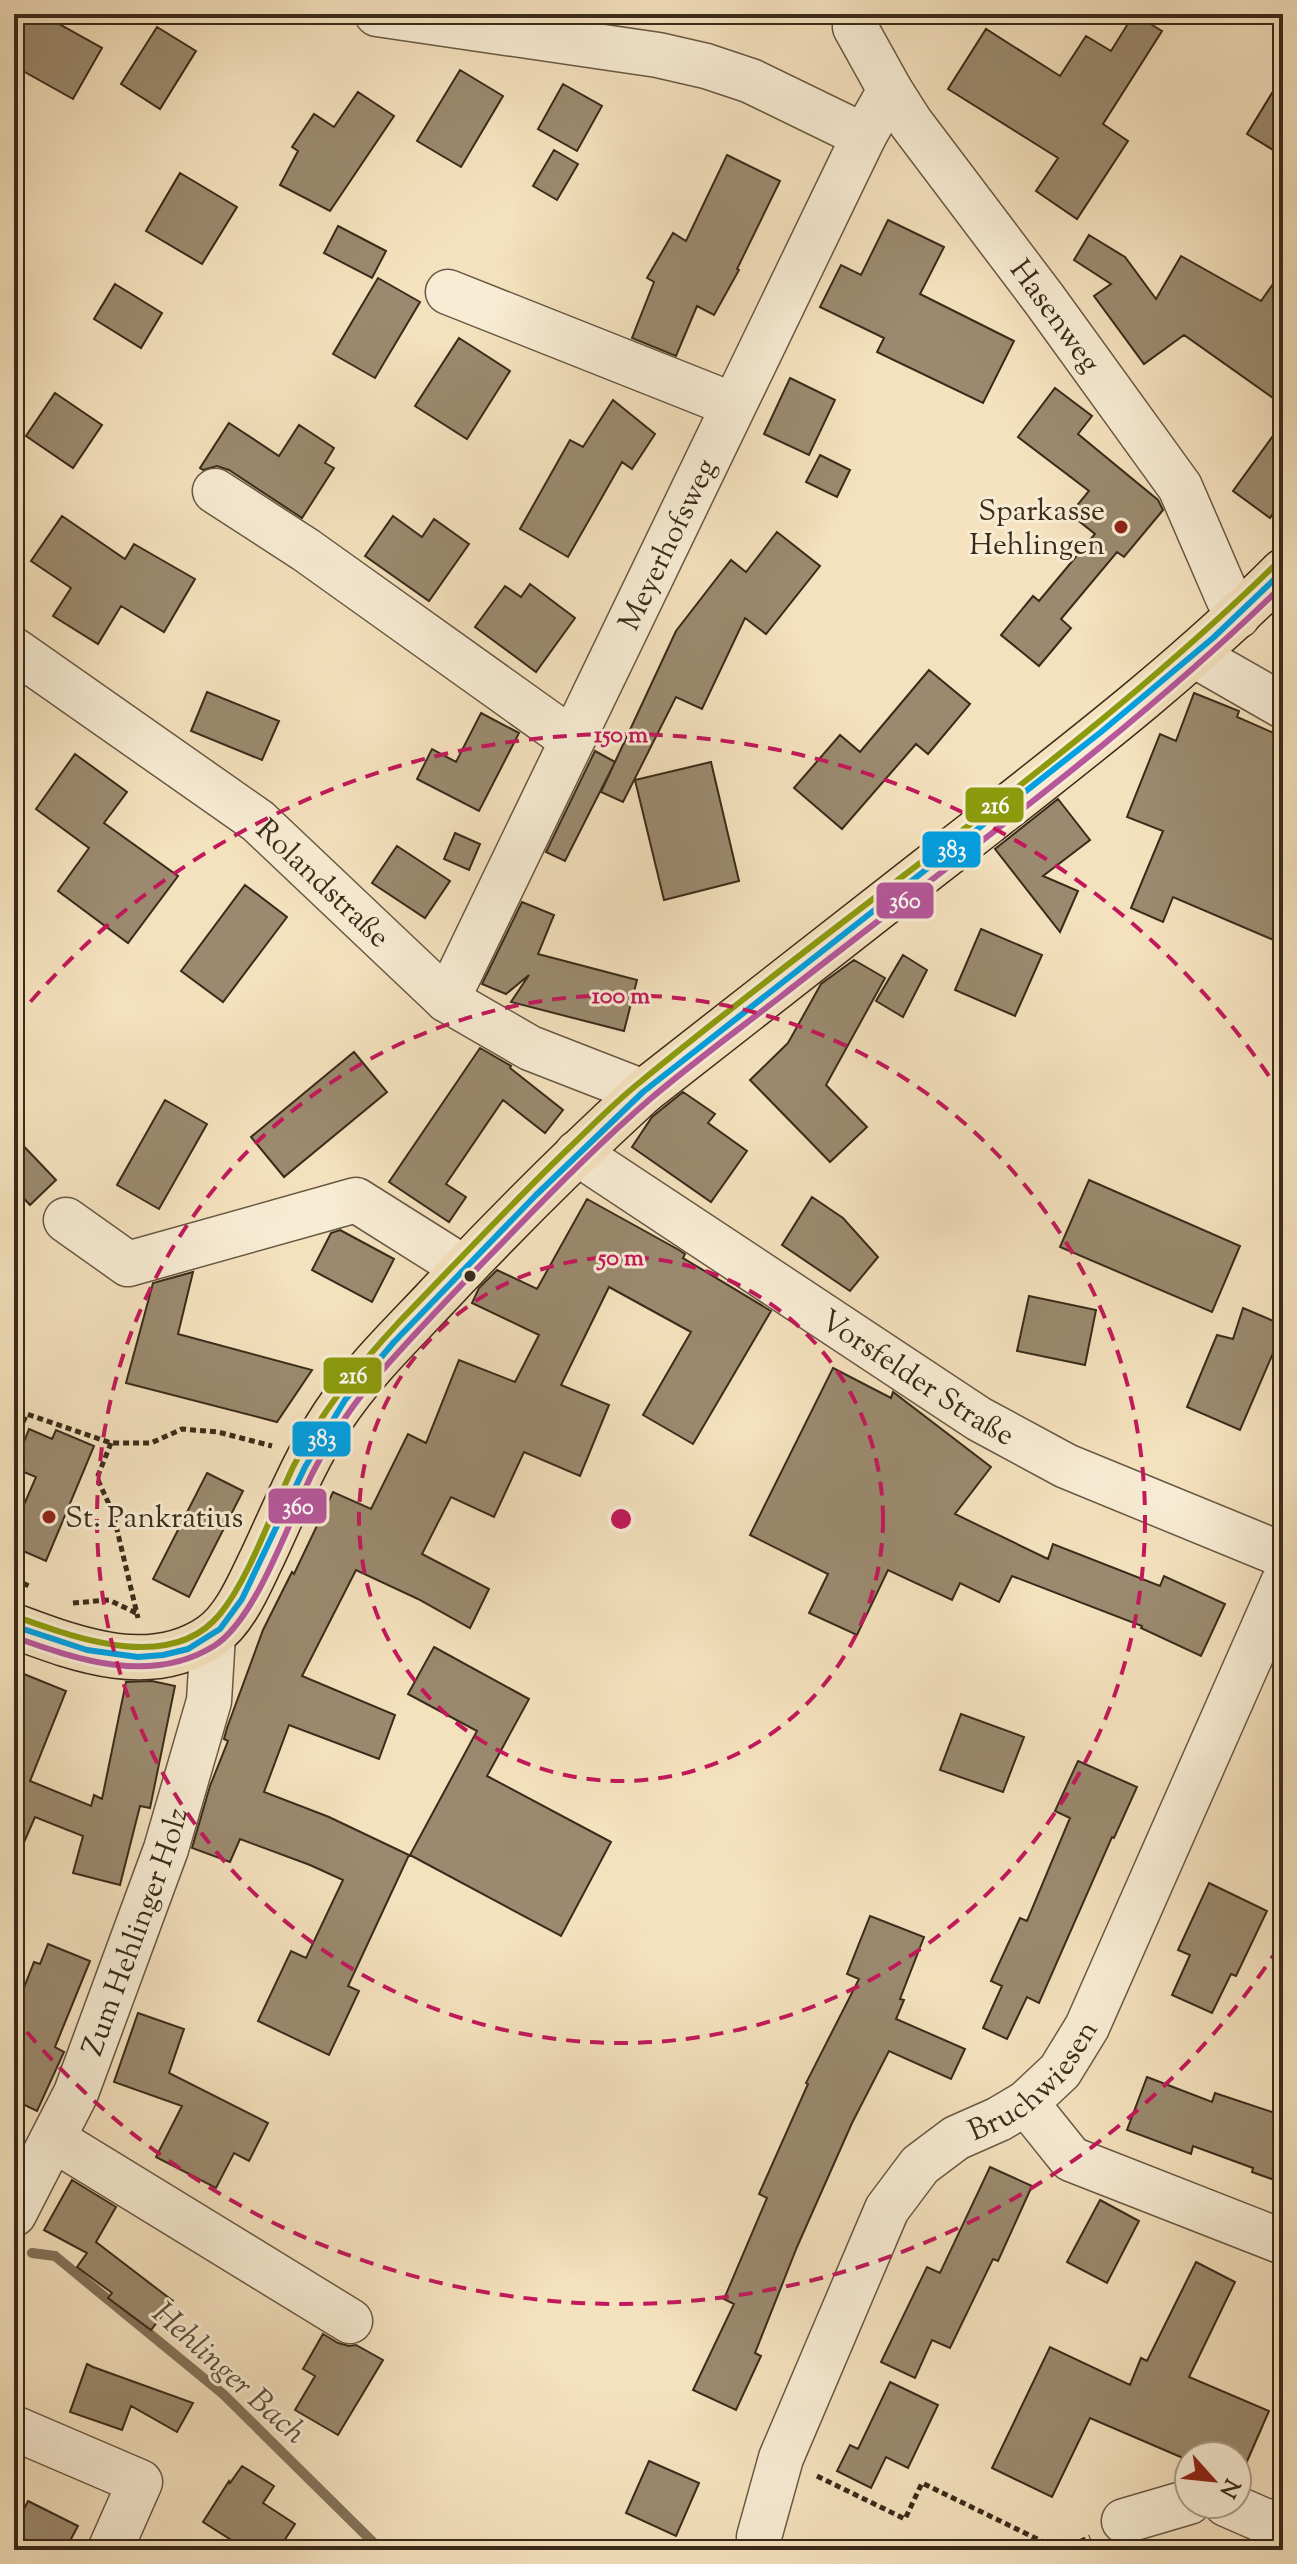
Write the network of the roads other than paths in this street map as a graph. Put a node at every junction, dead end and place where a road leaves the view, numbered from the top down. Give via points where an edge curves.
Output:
1 (377, 14) edge
2 (855, 27) dead end
3 (890, 90) junction
4 (864, 136) junction
5 (448, 292) dead end
6 (733, 405) junction
7 (215, 491) dead end
8 (1283, 571) edge
9 (1238, 616) junction
10 (14, 650) edge
11 (1194, 655) junction
12 (1283, 706) edge
13 (572, 740) junction
14 (447, 1000) junction
15 (643, 1092) junction
16 (577, 1153) junction
17 (66, 1220) dead end
18 (464, 1268) junction
19 (1283, 1555) edge
20 (1283, 1583) edge
21 (14, 1626) edge
22 (213, 1635) junction
23 (1026, 2103) junction
24 (53, 2139) junction
25 (14, 2214) edge
26 (1283, 2242) edge
27 (350, 2321) dead end
28 (14, 2428) edge
29 (1173, 2507) edge
30 (1253, 2516) edge
31 (1124, 2521) dead end
32 (1283, 2522) edge
33 (110, 2550) edge
34 (759, 2550) edge

1 - 4 street via 706,66 751,81
2 - 3 street, Hasenweg
3 - 4 street, Meyerhofsweg
3 - 9 street, Hasenweg via 1180,487
4 - 6 street, Meyerhofsweg
5 - 6 street
6 - 13 street, Meyerhofsweg
7 - 13 street
8 - 9 main road
9 - 11 main road
10 - 14 street, Rolandstraße via 258,821
11 - 12 street
11 - 15 main road
13 - 14 street, Meyerhofsweg
14 - 15 street, Rolandstraße via 530,1048
15 - 16 main road
16 - 18 main road
16 - 19 street, Vorsfelder Straße via 979,1419 1066,1466
17 - 18 street via 128,1264 356,1200
18 - 22 main road via 361,1379 333,1417 249,1584
20 - 23 street, Bruchwiesen via 1087,2027 1060,2071
21 - 22 main road via 97,1653 142,1658 185,1650
22 - 24 street, Zum Hehlinger Holz via 209,1701 166,1849 76,2093
23 - 26 street via 1071,2159
23 - 34 street, Bruchwiesen via 956,2138 920,2165 887,2209 781,2458
24 - 25 street, Zum Hehlinger Holz
24 - 27 street
28 - 33 street via 140,2482
29 - 31 street
30 - 32 street

